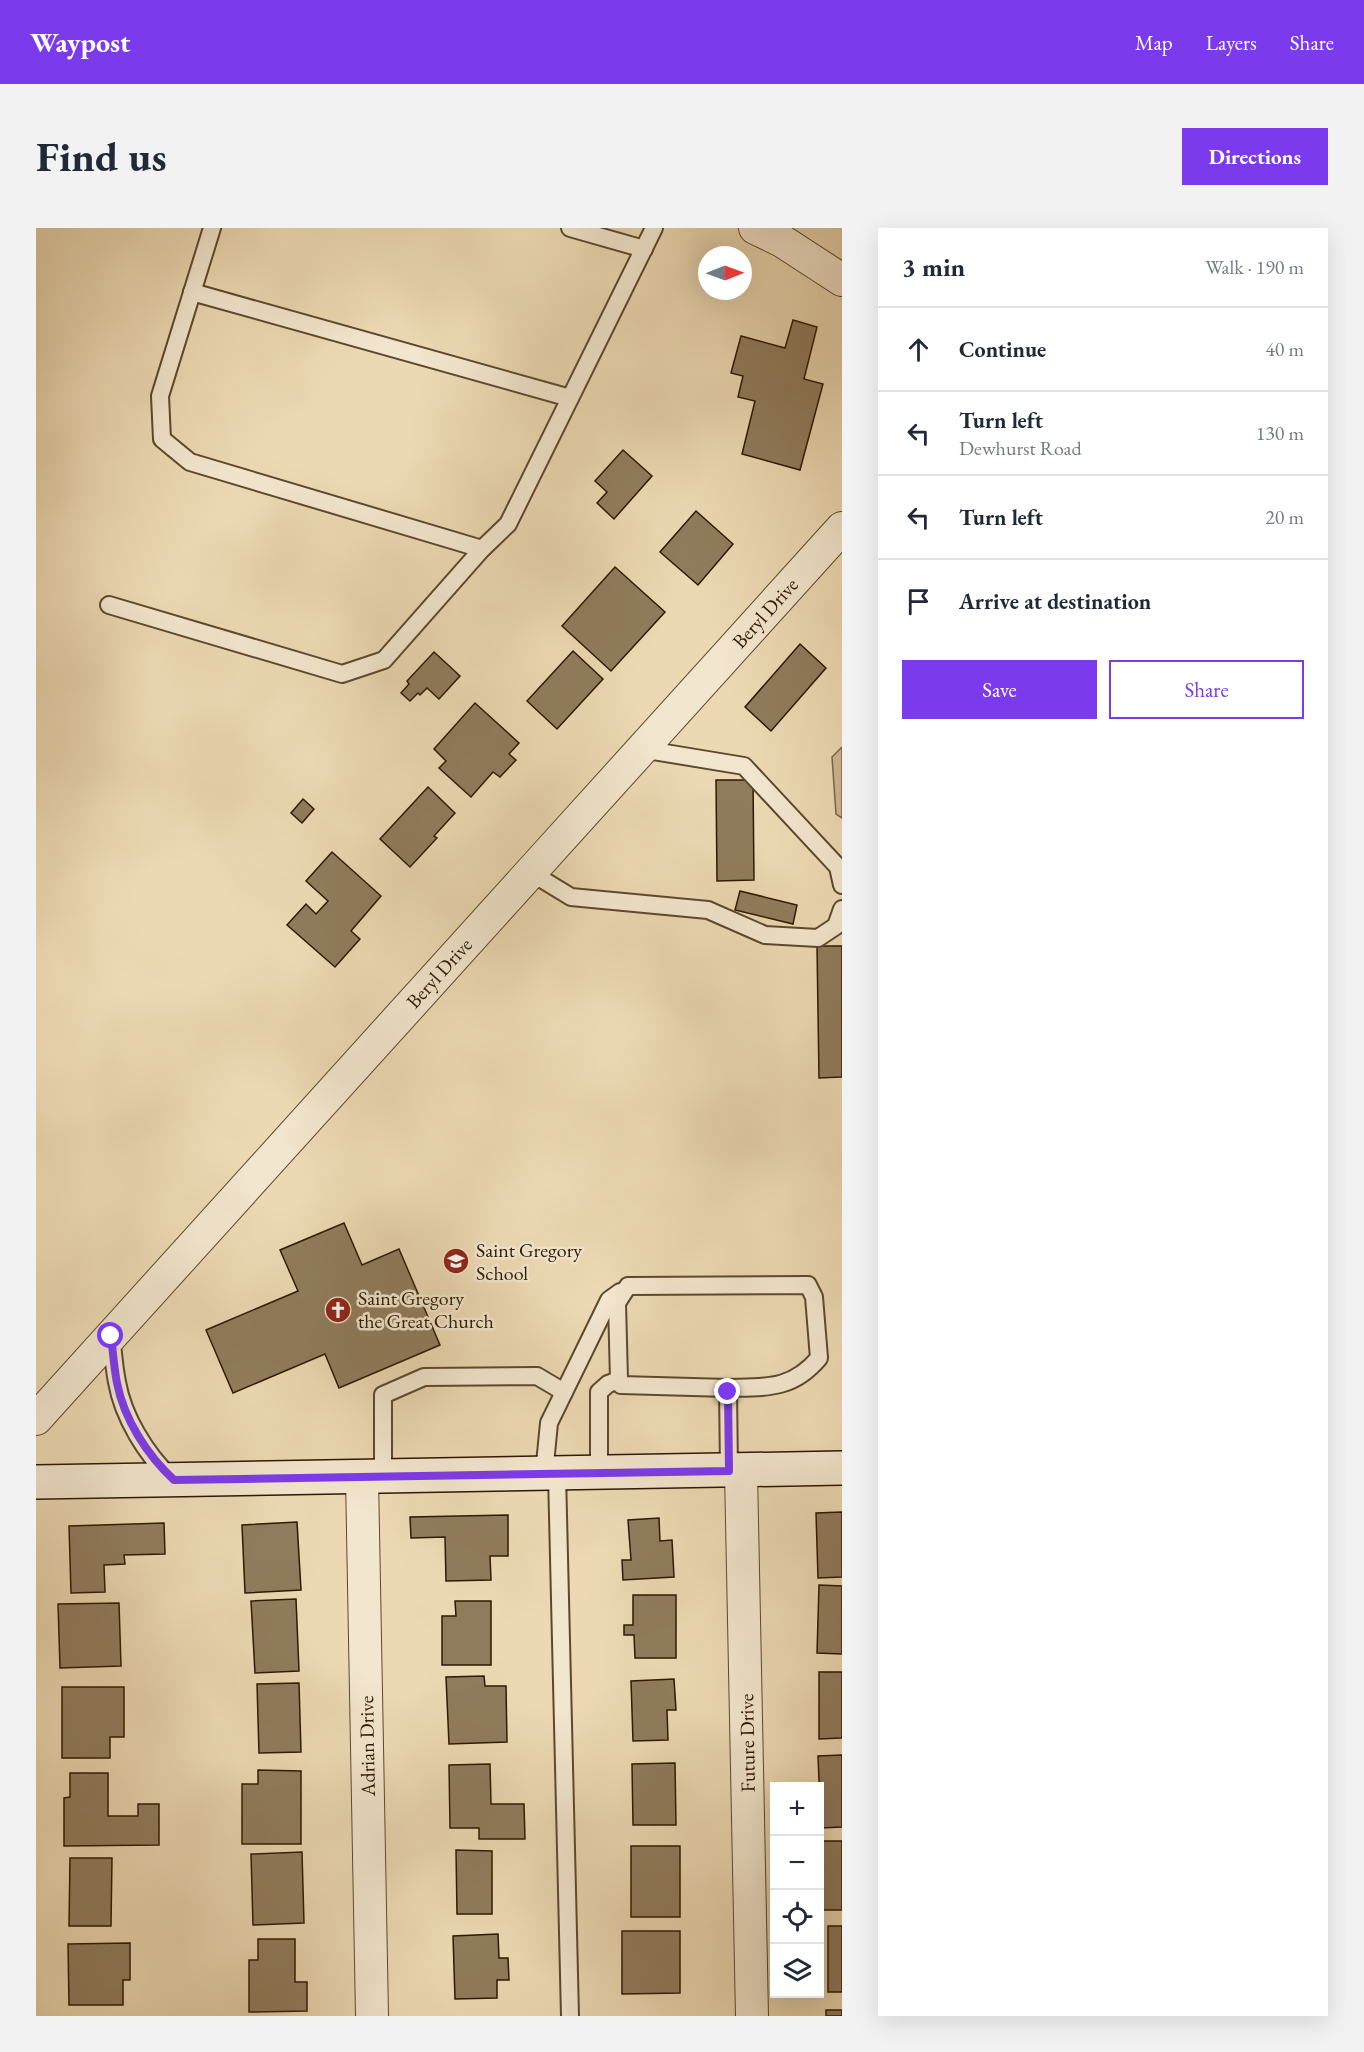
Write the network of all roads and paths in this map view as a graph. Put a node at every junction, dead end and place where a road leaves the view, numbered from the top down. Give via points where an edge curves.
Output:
1 (212, 228) edge
2 (570, 228) edge
3 (654, 228) edge
4 (755, 228) edge
5 (644, 249) junction
6 (842, 280) edge
7 (192, 292) junction
8 (570, 398) junction
9 (842, 528) edge
10 (482, 549) junction
11 (109, 605) dead end
12 (641, 749) junction
13 (530, 872) junction
14 (842, 885) edge
15 (842, 909) edge
16 (628, 1286) junction
17 (111, 1336) junction
18 (619, 1380) junction
19 (728, 1388) junction
20 (564, 1392) junction
21 (36, 1419) edge
22 (842, 1468) edge
23 (735, 1471) junction
24 (599, 1473) junction
25 (550, 1474) junction
26 (372, 1477) junction
27 (174, 1480) junction
28 (36, 1482) edge
29 (372, 2016) edge
30 (570, 2016) edge
31 (752, 2016) edge

1 - 7 lane
2 - 5 lane
3 - 5 lane
4 - 6 street
5 - 8 lane
7 - 8 lane
7 - 10 lane via 160,396 162,439 190,462
8 - 10 lane via 508,524
9 - 12 street, Beryl Drive
10 - 11 lane via 384,660 342,674
12 - 13 street, Beryl Drive
12 - 14 lane via 744,766 838,867
13 - 15 lane via 571,897 708,910 765,935 819,938 836,926
13 - 17 street, Beryl Drive
16 - 18 lane via 617,1303
16 - 19 lane via 808,1285 814,1297 819,1358 810,1369 776,1386
16 - 20 lane via 609,1300
17 - 21 street, Beryl Drive
17 - 27 lane via 123,1403 158,1465
18 - 19 lane via 621,1385
18 - 24 lane via 599,1392
19 - 23 lane
20 - 25 lane via 549,1423
20 - 26 lane via 537,1376 424,1377 383,1395
22 - 23 street
23 - 24 street
23 - 31 street, Future Drive
24 - 25 street
25 - 26 street
25 - 30 lane
26 - 27 street
26 - 29 street, Adrian Drive
27 - 28 street

